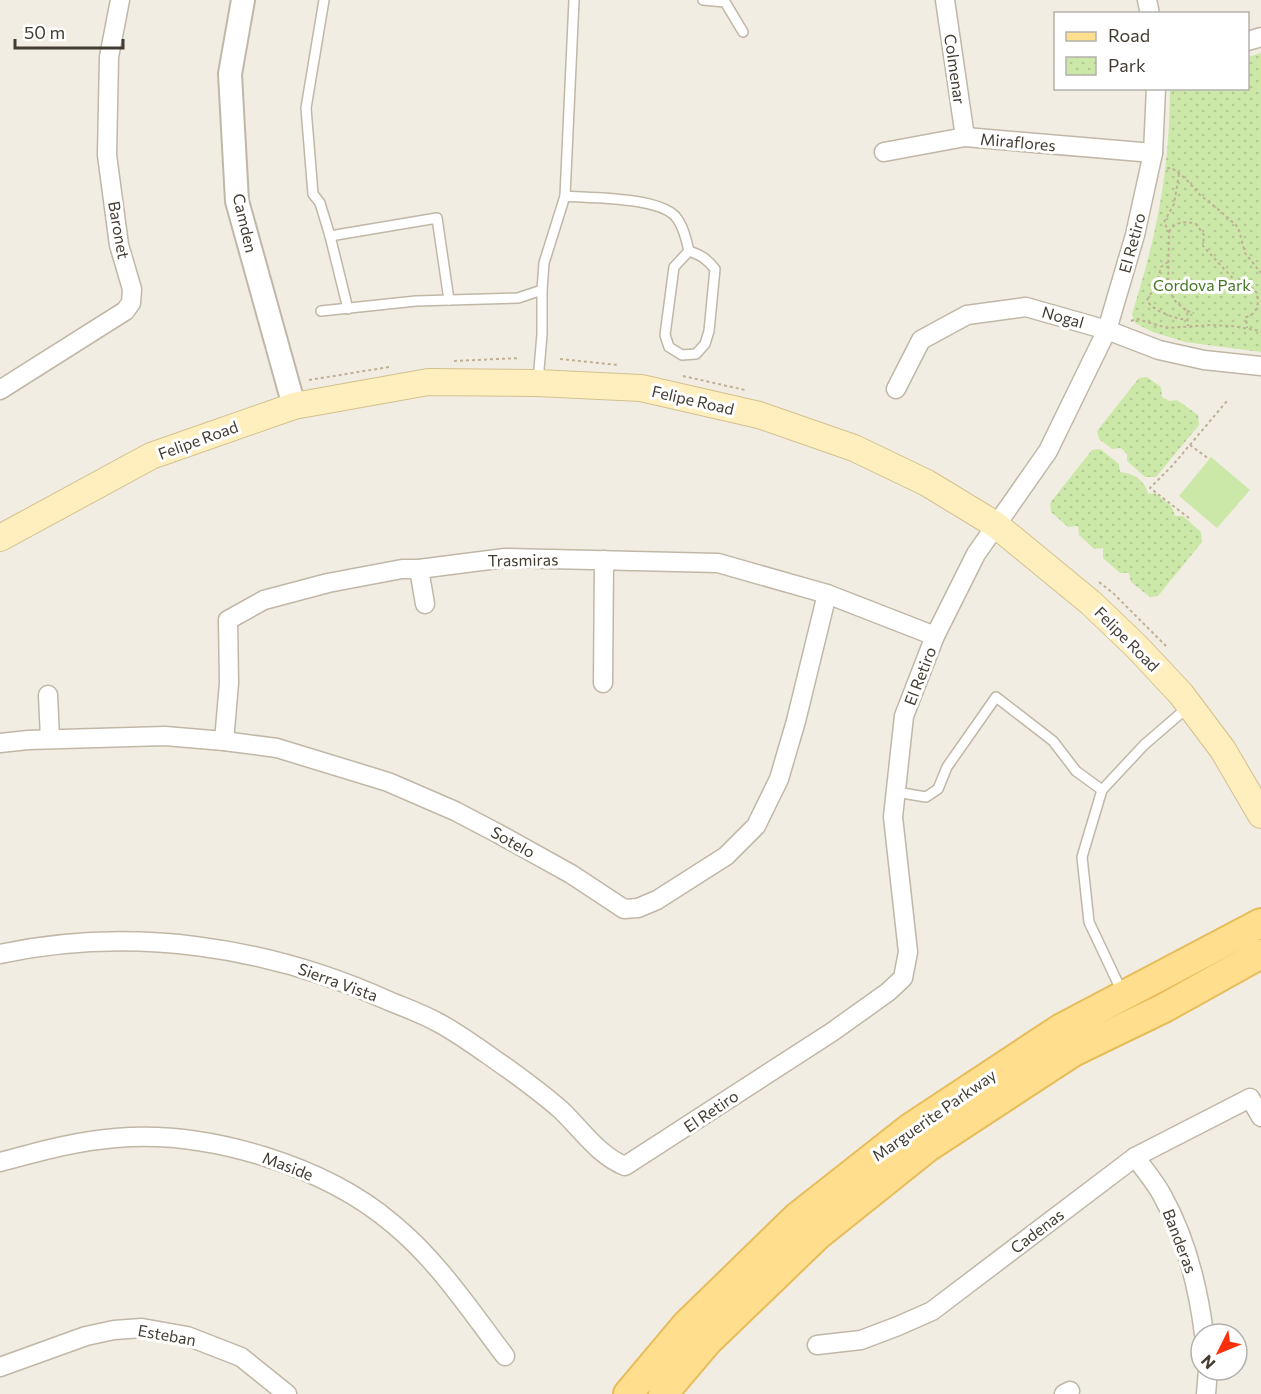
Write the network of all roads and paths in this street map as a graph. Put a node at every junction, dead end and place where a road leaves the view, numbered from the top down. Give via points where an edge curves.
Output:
1 (120, 0) edge
2 (243, 0) edge
3 (324, 0) edge
4 (574, 0) edge
5 (703, 0) edge
6 (945, 0) edge
7 (743, 32) dead end
8 (1156, 90) edge
9 (965, 138) junction
10 (884, 152) dead end
11 (1151, 159) junction
12 (1179, 174) junction
13 (565, 196) junction
14 (1169, 232) junction
15 (330, 236) junction
16 (689, 251) junction
17 (1168, 262) junction
18 (1261, 273) edge
19 (542, 290) junction
20 (449, 300) junction
21 (348, 309) junction
22 (321, 311) dead end
23 (1187, 311) junction
24 (1194, 313) dead end
25 (1188, 320) junction
26 (1188, 326) junction
27 (1246, 328) junction
28 (1107, 330) junction
29 (1261, 331) edge
30 (1261, 366) edge
31 (537, 383) junction
32 (896, 389) dead end
33 (0, 390) edge
34 (1227, 400) dead end
35 (294, 406) junction
36 (1190, 444) junction
37 (1209, 459) dead end
38 (1189, 518) dead end
39 (996, 525) junction
40 (0, 538) edge
41 (604, 560) junction
42 (419, 569) junction
43 (827, 594) junction
44 (425, 604) dead end
45 (935, 636) junction
46 (603, 683) dead end
47 (48, 695) dead end
48 (1190, 706) junction
49 (50, 739) junction
50 (224, 741) junction
51 (0, 743) edge
52 (1102, 790) junction
53 (896, 792) junction
54 (1261, 815) edge
55 (1261, 923) edge
56 (0, 954) edge
57 (1261, 954) edge
58 (1124, 995) junction
59 (1261, 1117) edge
60 (1134, 1157) junction
61 (0, 1162) edge
62 (625, 1166) joint
63 (1202, 1322) edge
64 (817, 1345) dead end
65 (505, 1356) dead end
66 (0, 1366) edge
67 (287, 1394) edge
68 (628, 1394) edge
69 (663, 1394) edge

1 - 33 street, Baronet via 109,57 107,154 120,245 132,289 131,303 125,311
2 - 35 street, Camden via 230,74 237,201
3 - 15 lane via 306,108 313,194 320,203
4 - 13 lane
5 - 7 lane via 725,2
6 - 9 street, Colmenar
8 - 11 street, El Retiro
9 - 10 street, Miraflores
9 - 11 street, Miraflores
11 - 12 path
11 - 28 street, El Retiro via 1135,235
12 - 14 path via 1174,204 1164,222
12 - 18 path via 1238,227 1245,253
13 - 16 lane via 640,202 665,209 681,225
13 - 19 lane via 544,263
14 - 17 path
14 - 27 path via 1182,222 1196,224 1204,235 1203,246 1237,283 1257,293 1257,307 1246,317
15 - 20 lane via 437,218
15 - 21 lane
16 - 16 lane via 708,260 715,269 705,344 696,354 682,355 669,347 665,335 674,267
17 - 23 path via 1168,289
17 - 25 path via 1161,267 1147,300 1154,309
19 - 20 lane via 518,298
19 - 31 lane
20 - 21 lane
21 - 22 lane
23 - 24 path
23 - 25 path
25 - 26 path
26 - 27 path
26 - 28 path via 1167,328 1137,319
27 - 29 path
28 - 30 street, Nogal via 1158,350
28 - 32 street, Nogal via 1026,307 967,315 921,340
28 - 39 street, El Retiro via 1048,451
31 - 35 main road, Felipe Road via 428,382
31 - 39 main road, Felipe Road via 641,388 759,415 854,448 927,483
34 - 36 path
35 - 40 main road, Felipe Road via 151,456
36 - 37 path
36 - 38 path via 1150,488
39 - 45 street, El Retiro via 976,554
39 - 48 main road, Felipe Road via 1091,603
41 - 42 street, Trasmiras via 505,558
41 - 43 street, Trasmiras via 718,563
41 - 46 street
42 - 44 street
42 - 50 street, Trasmiras via 328,583 264,600 228,620 229,683
43 - 45 street, Trasmiras
43 - 50 street, Sotelo via 779,779 756,826 726,856 639,908 624,909 497,833 388,782 277,748
45 - 53 street, El Retiro via 904,716
47 - 49 street
48 - 52 lane
48 - 54 main road, Felipe Road via 1223,750
49 - 50 street, Sotelo via 165,736
49 - 51 street, Sotelo
52 - 53 lane via 1076,771 1053,741 996,697 947,767 938,789 926,797
52 - 58 lane via 1082,857 1089,922
53 - 62 street, El Retiro via 893,817 908,952 903,978 832,1032
55 - 58 main road, Marguerite Parkway
56 - 62 street, Sierra Vista via 107,940 171,942 271,959 352,984 437,1022 463,1038 525,1081 605,1155
57 - 69 main road, Marguerite Parkway via 1164,1008 1073,1052 928,1147 818,1235 708,1341
58 - 68 main road, Marguerite Parkway via 1060,1029 910,1128 807,1210 686,1325
59 - 60 street, Cadenas via 1250,1098
60 - 63 street, Banderas via 1162,1194 1183,1241 1199,1294
60 - 64 street, Cadenas via 932,1311 861,1340
61 - 65 street, Maside via 59,1146 117,1138 219,1145 274,1159 342,1189 393,1223 435,1264
66 - 67 street, Esteban via 86,1336 142,1328 187,1336 241,1357

